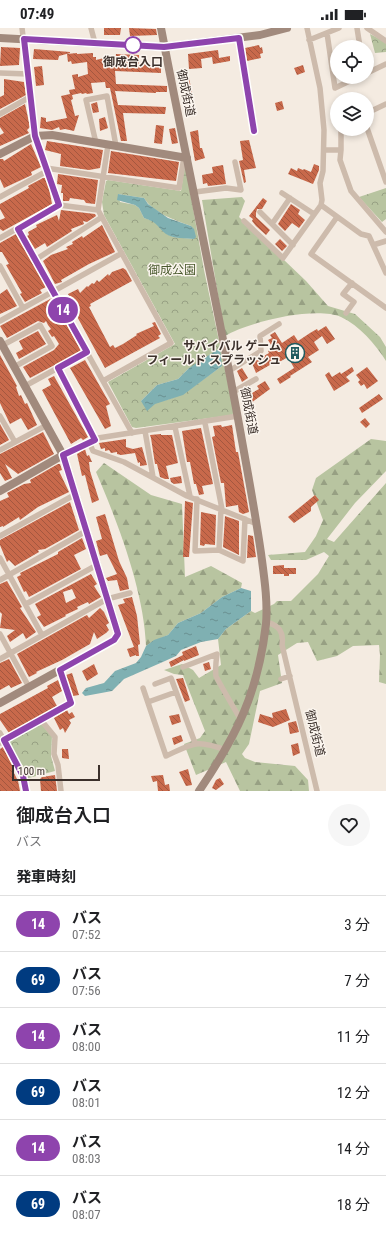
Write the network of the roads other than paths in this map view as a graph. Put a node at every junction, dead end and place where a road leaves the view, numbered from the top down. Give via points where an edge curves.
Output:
1 (22, 28) edge
2 (91, 28) edge
3 (161, 28) edge
4 (287, 28) edge
5 (307, 28) edge
6 (339, 28) edge
7 (357, 28) edge
8 (367, 28) edge
9 (327, 33) junction
10 (0, 38) edge
11 (239, 38) junction
12 (24, 39) junction
13 (309, 40) junction
14 (359, 40) edge
15 (386, 41) edge
16 (95, 43) junction
17 (164, 47) junction
18 (330, 54) edge
19 (386, 64) edge
20 (374, 70) edge
21 (0, 73) edge
22 (28, 74) junction
23 (334, 84) edge
24 (343, 84) edge
25 (30, 96) junction
26 (386, 104) edge
27 (374, 110) edge
28 (0, 114) edge
29 (254, 131) dead end
30 (35, 136) junction
31 (341, 136) edge
32 (370, 136) edge
33 (96, 143) junction
34 (112, 146) junction
35 (324, 150) junction
36 (340, 150) junction
37 (0, 154) edge
38 (185, 158) junction
39 (235, 162) dead end
40 (46, 169) junction
41 (104, 176) junction
42 (386, 182) edge
43 (195, 192) junction
44 (282, 193) dead end
45 (0, 196) edge
46 (290, 198) junction
47 (59, 205) junction
48 (320, 205) junction
49 (98, 210) junction
50 (260, 212) dead end
51 (314, 214) junction
52 (102, 217) junction
53 (337, 217) junction
54 (244, 221) dead end
55 (272, 224) junction
56 (18, 229) junction
57 (386, 232) edge
58 (0, 238) edge
59 (386, 241) edge
60 (293, 245) junction
61 (373, 246) junction
62 (122, 253) junction
63 (35, 260) junction
64 (0, 266) edge
65 (386, 273) edge
66 (352, 283) junction
67 (53, 292) junction
68 (23, 308) junction
69 (386, 308) edge
70 (346, 313) dead end
71 (0, 321) edge
72 (279, 324) dead end
73 (1, 343) edge
74 (87, 352) junction
75 (14, 367) junction
76 (58, 368) junction
77 (229, 371) junction
78 (256, 379) dead end
79 (103, 381) junction
80 (25, 386) junction
81 (233, 392) junction
82 (0, 416) edge
83 (238, 416) junction
84 (206, 423) junction
85 (47, 425) junction
86 (175, 427) junction
87 (145, 431) junction
88 (132, 433) junction
89 (92, 441) junction
90 (15, 442) junction
91 (0, 450) edge
92 (63, 455) junction
93 (153, 477) junction
94 (0, 489) edge
95 (76, 494) junction
96 (190, 496) junction
97 (197, 499) junction
98 (222, 509) junction
99 (245, 519) junction
100 (257, 524) junction
101 (86, 532) junction
102 (0, 536) edge
103 (218, 550) junction
104 (0, 558) edge
105 (98, 565) junction
106 (9, 576) junction
107 (0, 580) edge
108 (130, 593) dead end
109 (107, 599) junction
110 (26, 604) junction
111 (266, 622) junction
112 (0, 634) edge
113 (42, 635) junction
114 (10, 653) junction
115 (0, 659) edge
116 (183, 668) dead end
117 (60, 670) junction
118 (290, 676) junction
119 (281, 678) dead end
120 (155, 684) dead end
121 (29, 687) junction
122 (143, 688) dead end
123 (176, 692) junction
124 (148, 702) junction
125 (0, 703) edge
126 (243, 717) junction
127 (41, 720) junction
128 (0, 733) edge
129 (2, 742) edge
130 (195, 743) junction
131 (226, 750) junction
132 (26, 791) edge
133 (61, 791) edge
134 (199, 791) edge
135 (317, 791) edge

1 - 12 street
2 - 16 street
3 - 17 street, 御成街道
4 - 11 street
5 - 13 street
6 - 9 street
7 - 14 street
8 - 15 street
9 - 13 street
9 - 18 street
10 - 12 street
11 - 17 street
11 - 29 street
12 - 16 street
12 - 22 street
13 - 35 street via 320,88
16 - 17 street
17 - 38 street, 御成街道
19 - 20 street
21 - 22 street
22 - 25 street
23 - 24 street via 335,88
25 - 28 street
25 - 30 street
26 - 27 street
30 - 33 street via 52,135
30 - 37 street
30 - 40 street
31 - 36 street
32 - 42 street
33 - 34 street
33 - 34 street via 86,100 107,96
34 - 38 street
34 - 41 street
35 - 36 street
35 - 48 street
36 - 57 street via 340,160 351,192
38 - 41 street via 179,188
38 - 43 street, 御成街道
39 - 43 street via 241,190 226,188
40 - 41 street
40 - 45 street
40 - 47 street
41 - 49 street
43 - 77 street, 御成街道
44 - 46 street
46 - 51 street
46 - 55 street
47 - 49 street
47 - 56 street
48 - 51 street
48 - 53 street
49 - 52 street
50 - 55 street
51 - 60 street
52 - 62 street
52 - 63 street
53 - 61 street via 361,234 369,236
53 - 66 street via 311,254
54 - 60 street via 283,258
55 - 60 street
56 - 58 street
56 - 63 street
59 - 61 street
61 - 65 street
62 - 67 street
62 - 79 street via 171,343
63 - 67 street
64 - 68 street
66 - 69 street
66 - 70 street via 343,294 354,302
67 - 68 street
67 - 74 street
68 - 71 street
72 - 77 street via 260,336 261,351
73 - 75 street
73 - 75 street via 40,325 52,346
74 - 76 street
74 - 79 street
75 - 80 street
76 - 80 street
76 - 89 street
77 - 81 street, 御成街道
78 - 81 street
79 - 88 street
80 - 85 street
81 - 83 street, 御成街道
82 - 90 street
83 - 84 street
83 - 100 street, 御成街道
84 - 86 street
84 - 98 street
85 - 90 street
85 - 92 street
86 - 87 street
86 - 96 street
87 - 88 street
87 - 93 street
88 - 89 street
89 - 92 street
89 - 93 street via 93,450
90 - 91 street
92 - 94 street
92 - 95 street
93 - 96 street
95 - 101 street
95 - 102 street
96 - 97 street
97 - 98 street
97 - 103 street via 195,551
98 - 99 street
98 - 103 street
99 - 100 street
99 - 103 street via 244,561
100 - 111 street, 御成街道 via 264,575
101 - 105 street
101 - 106 street
104 - 106 street
105 - 109 street
105 - 110 street
106 - 107 street
106 - 110 street
108 - 109 street
109 - 113 street
109 - 117 street via 118,634
110 - 113 street
111 - 118 street, 御成街道 via 276,626 282,633 282,645
111 - 126 street via 257,671
112 - 114 street
113 - 114 street
114 - 115 street
114 - 121 street
116 - 126 street via 217,654 218,682 238,715
117 - 121 street
117 - 127 street via 71,703
118 - 119 street
118 - 135 street, 御成街道
120 - 123 street via 171,678
121 - 125 street
122 - 124 street
123 - 124 street
123 - 130 street
124 - 130 street via 166,756
126 - 131 street
127 - 129 street
127 - 133 street via 55,737 54,754
128 - 129 street
129 - 132 street via 23,776
130 - 131 street via 201,742
131 - 134 street

